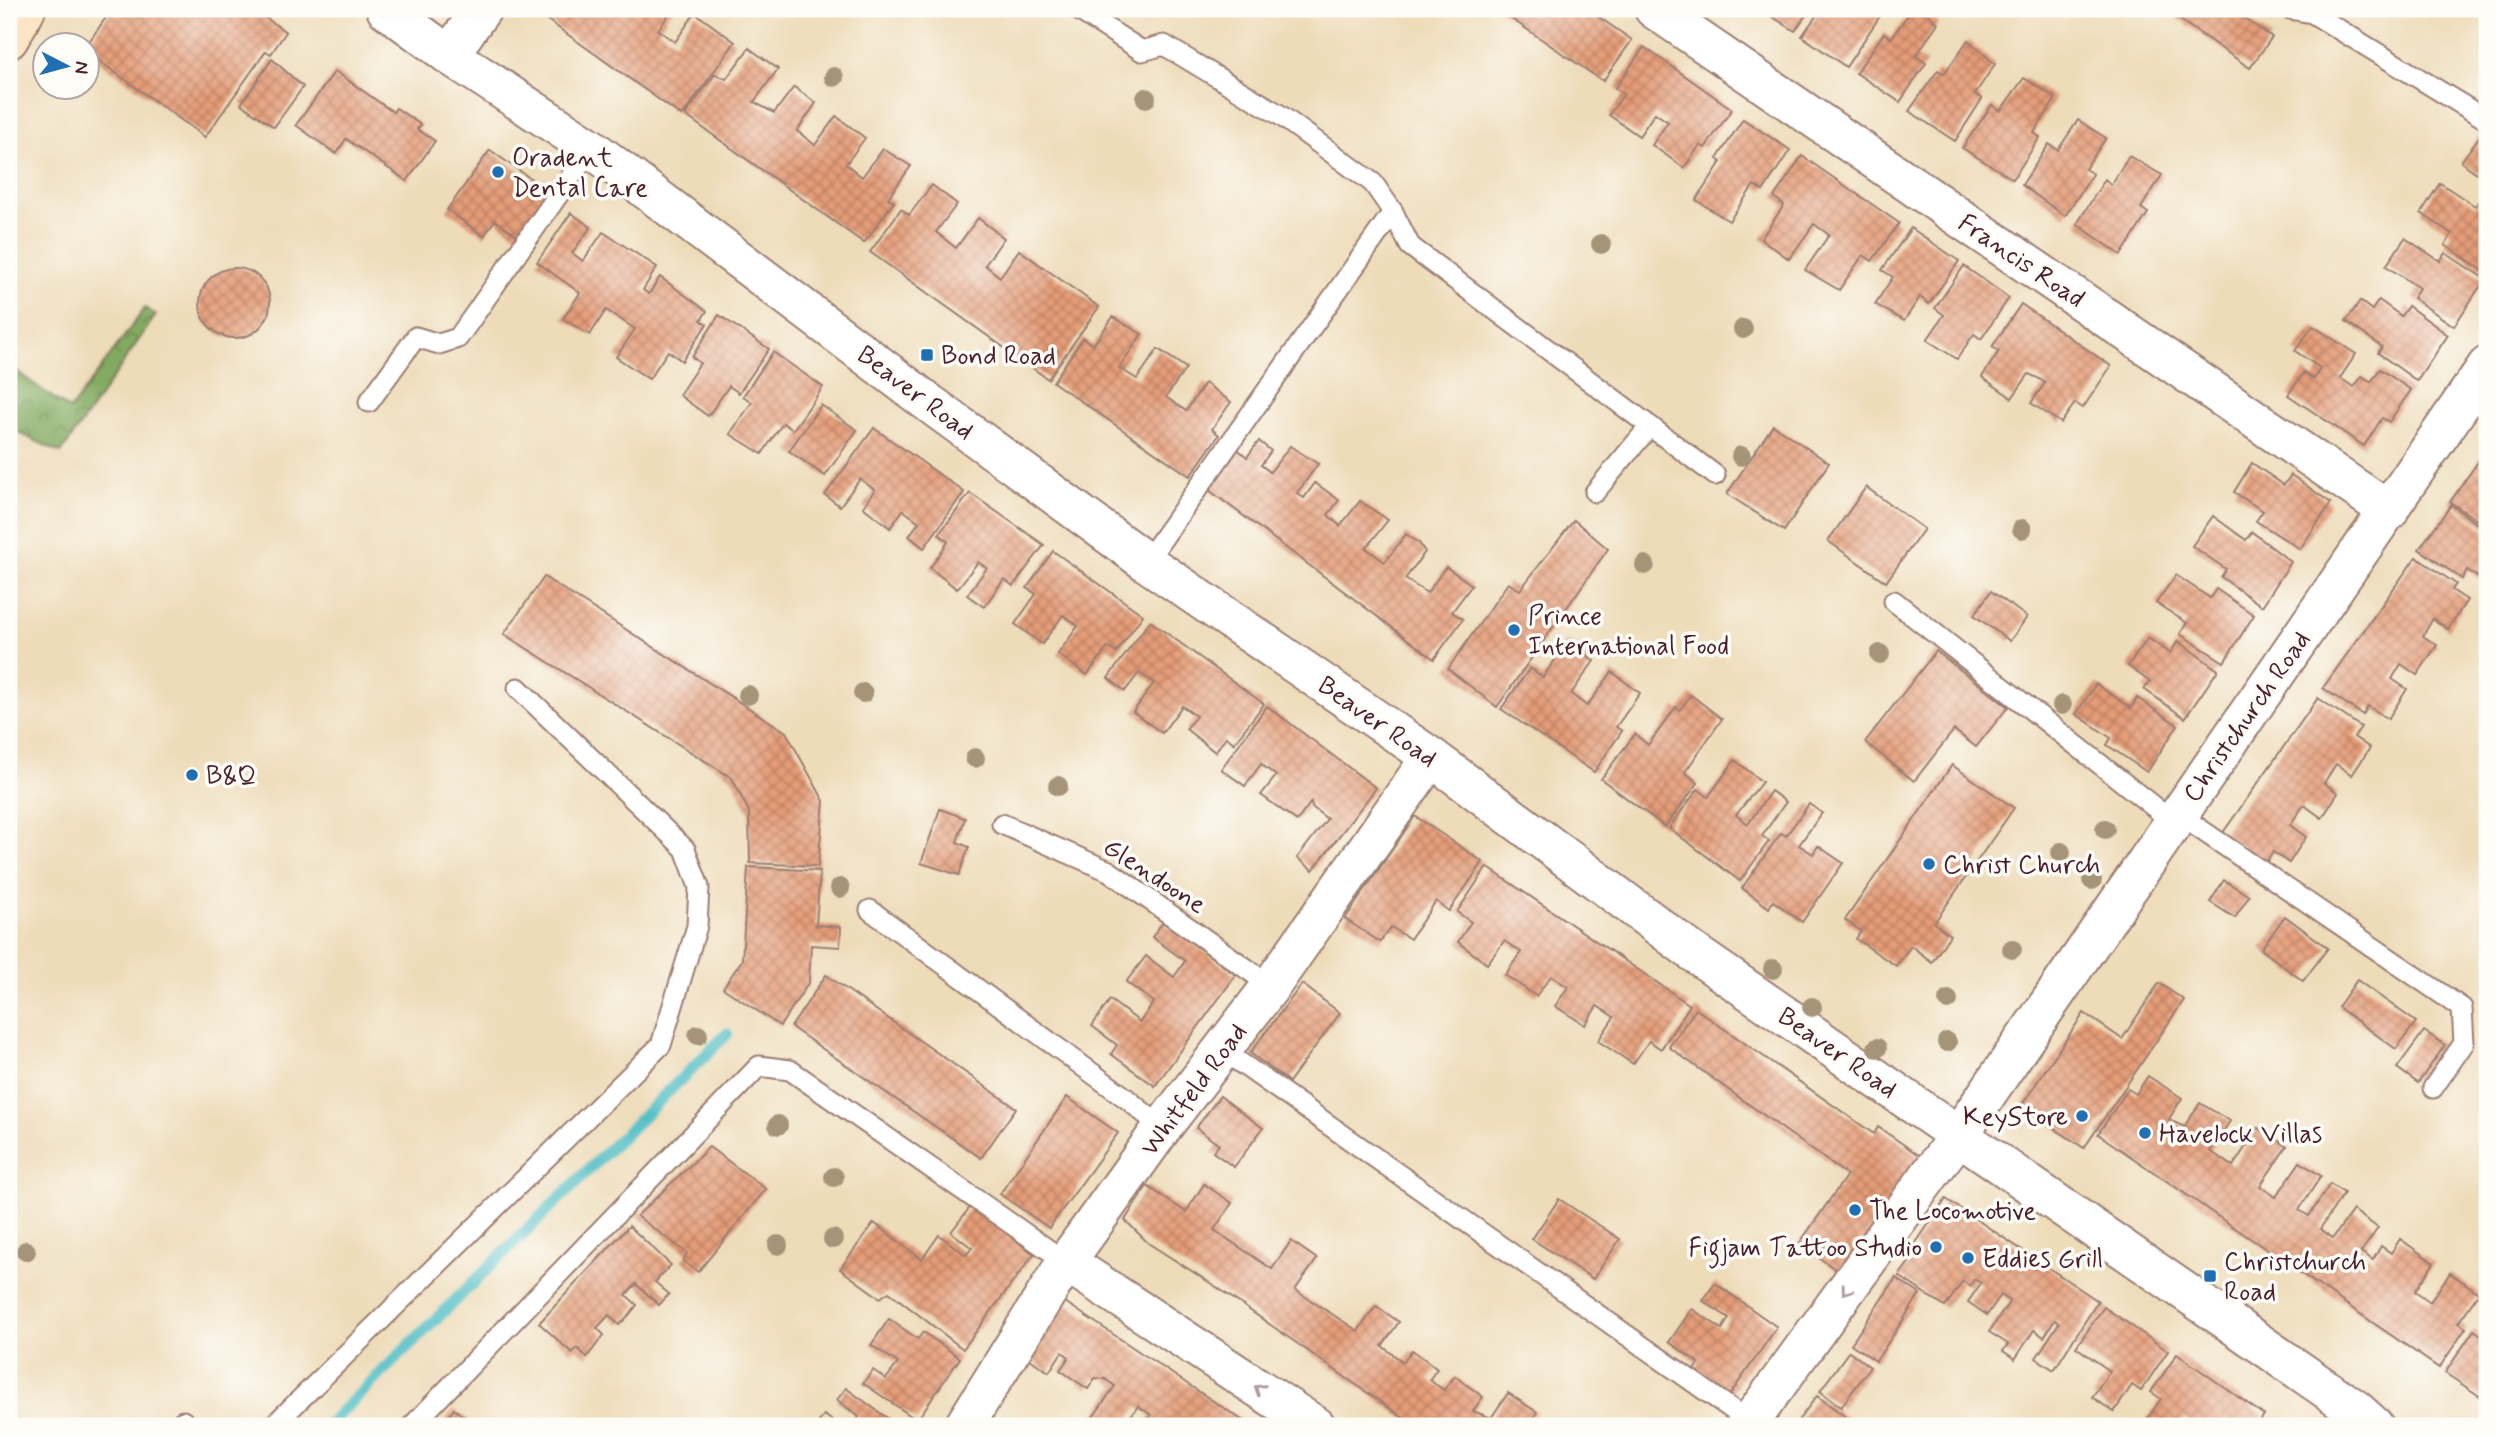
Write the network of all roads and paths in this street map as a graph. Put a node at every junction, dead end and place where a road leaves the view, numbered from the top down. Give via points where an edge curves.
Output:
1 (26, 9) edge
2 (386, 9) edge
3 (482, 9) edge
4 (1077, 9) edge
5 (1654, 9) edge
6 (2290, 9) edge
7 (9, 39) edge
8 (449, 55) junction
9 (2487, 120) edge
10 (591, 148) junction
11 (1393, 212) junction
12 (2487, 366) edge
13 (369, 402) dead end
14 (1650, 426) junction
15 (1715, 475) dead end
16 (1595, 492) dead end
17 (2389, 511) junction
18 (1146, 562) junction
19 (1894, 601) dead end
20 (518, 688) dead end
21 (1431, 757) junction
22 (2176, 818) junction
23 (1002, 824) dead end
24 (870, 910) dead end
25 (1271, 986) junction
26 (1221, 1049) junction
27 (2433, 1088) dead end
28 (1162, 1128) junction
29 (1958, 1136) junction
30 (1066, 1262) junction
31 (1748, 1424) edge
32 (273, 1426) edge
33 (412, 1426) edge
34 (964, 1426) edge
35 (1316, 1426) edge
36 (2374, 1426) edge

1 - 7 main road
2 - 8 street, Beaver Road
3 - 8 street
4 - 11 lane via 1142,51 1164,44 1280,115 1373,183
5 - 17 street, Francis Road
6 - 9 lane via 2312,13
8 - 10 street, Beaver Road
10 - 13 lane via 457,338 439,344 416,337
10 - 18 street, Beaver Road
11 - 14 lane via 1410,246
11 - 18 lane
12 - 17 street, Christchurch Road
14 - 15 lane
14 - 16 lane
17 - 22 street, Christchurch Road
18 - 21 street, Beaver Road
19 - 22 lane
20 - 32 lane via 685,849 699,887 696,926 662,1045
21 - 25 street, Whitfeld Road
21 - 29 street, Beaver Road via 1693,952
22 - 27 lane via 2462,1008 2464,1043
22 - 29 street, Christchurch Road
23 - 25 lane, Glendoone via 1109,871
24 - 28 lane
25 - 26 street, Whitfeld Road
26 - 28 street, Whitfeld Road
26 - 31 lane
28 - 30 street, Whitfeld Road
29 -> 31 street, Christchurch Road
29 - 36 street, Beaver Road
30 - 33 lane via 789,1070 759,1066
30 - 34 street, Whitfeld Road
35 -> 30 street

